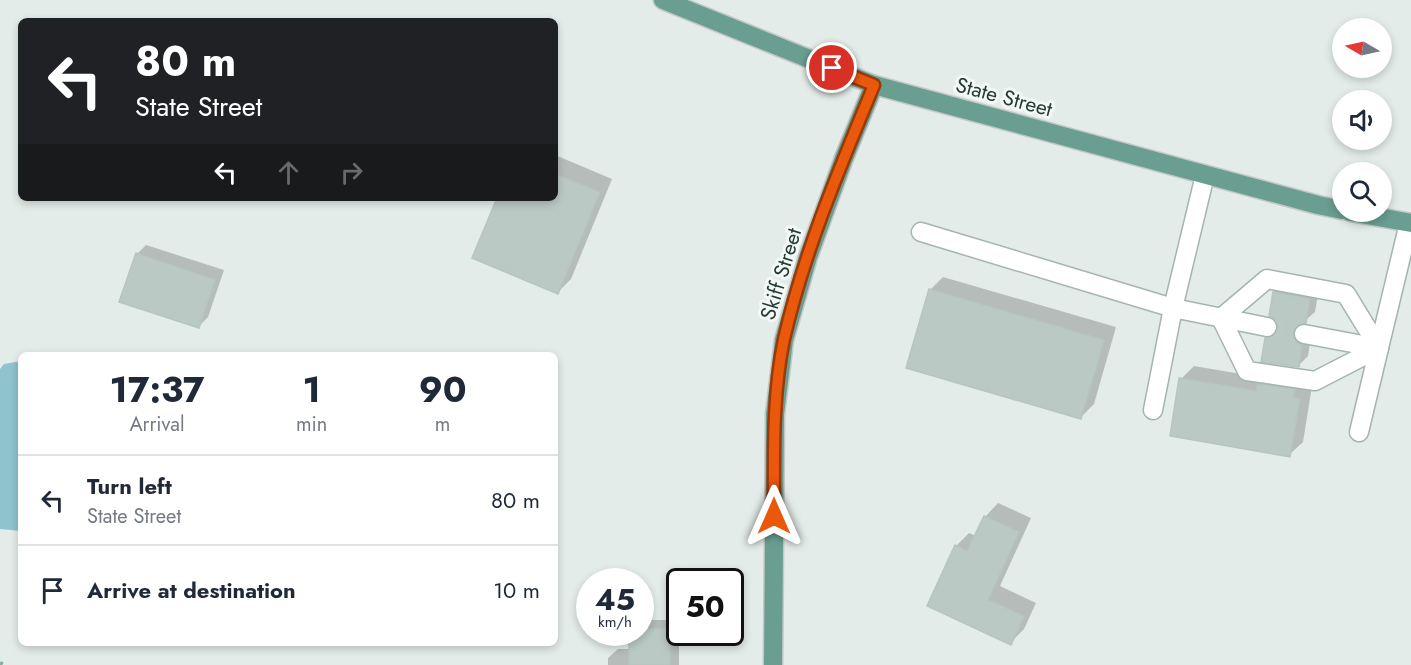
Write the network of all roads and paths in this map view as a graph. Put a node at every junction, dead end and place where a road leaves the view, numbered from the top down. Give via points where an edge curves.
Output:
1 (663, 0) edge
2 (874, 85) junction
3 (1205, 175) junction
4 (1332, 207) edge
5 (1392, 220) edge
6 (1410, 223) edge
7 (921, 232) dead end
8 (1173, 308) junction
9 (1221, 318) junction
10 (1267, 327) tunnel mouth
11 (1305, 333) tunnel mouth
12 (1378, 348) junction
13 (1153, 410) dead end
14 (1359, 432) dead end
15 (0, 663) edge
16 (4, 665) edge
17 (773, 665) edge

1 - 2 main road, State Street
2 - 3 main road, State Street
2 - 17 main road, Skiff Street via 808,257 784,340 775,414
3 - 4 main road, State Street
3 - 8 lane
5 - 6 main road
6 - 12 lane
7 - 8 lane
8 - 9 lane
8 - 13 lane
9 - 10 lane
9 - 12 lane via 1247,371 1315,381
9 - 12 lane via 1267,279 1346,294
11 - 12 lane
12 - 14 lane
15 - 16 path

